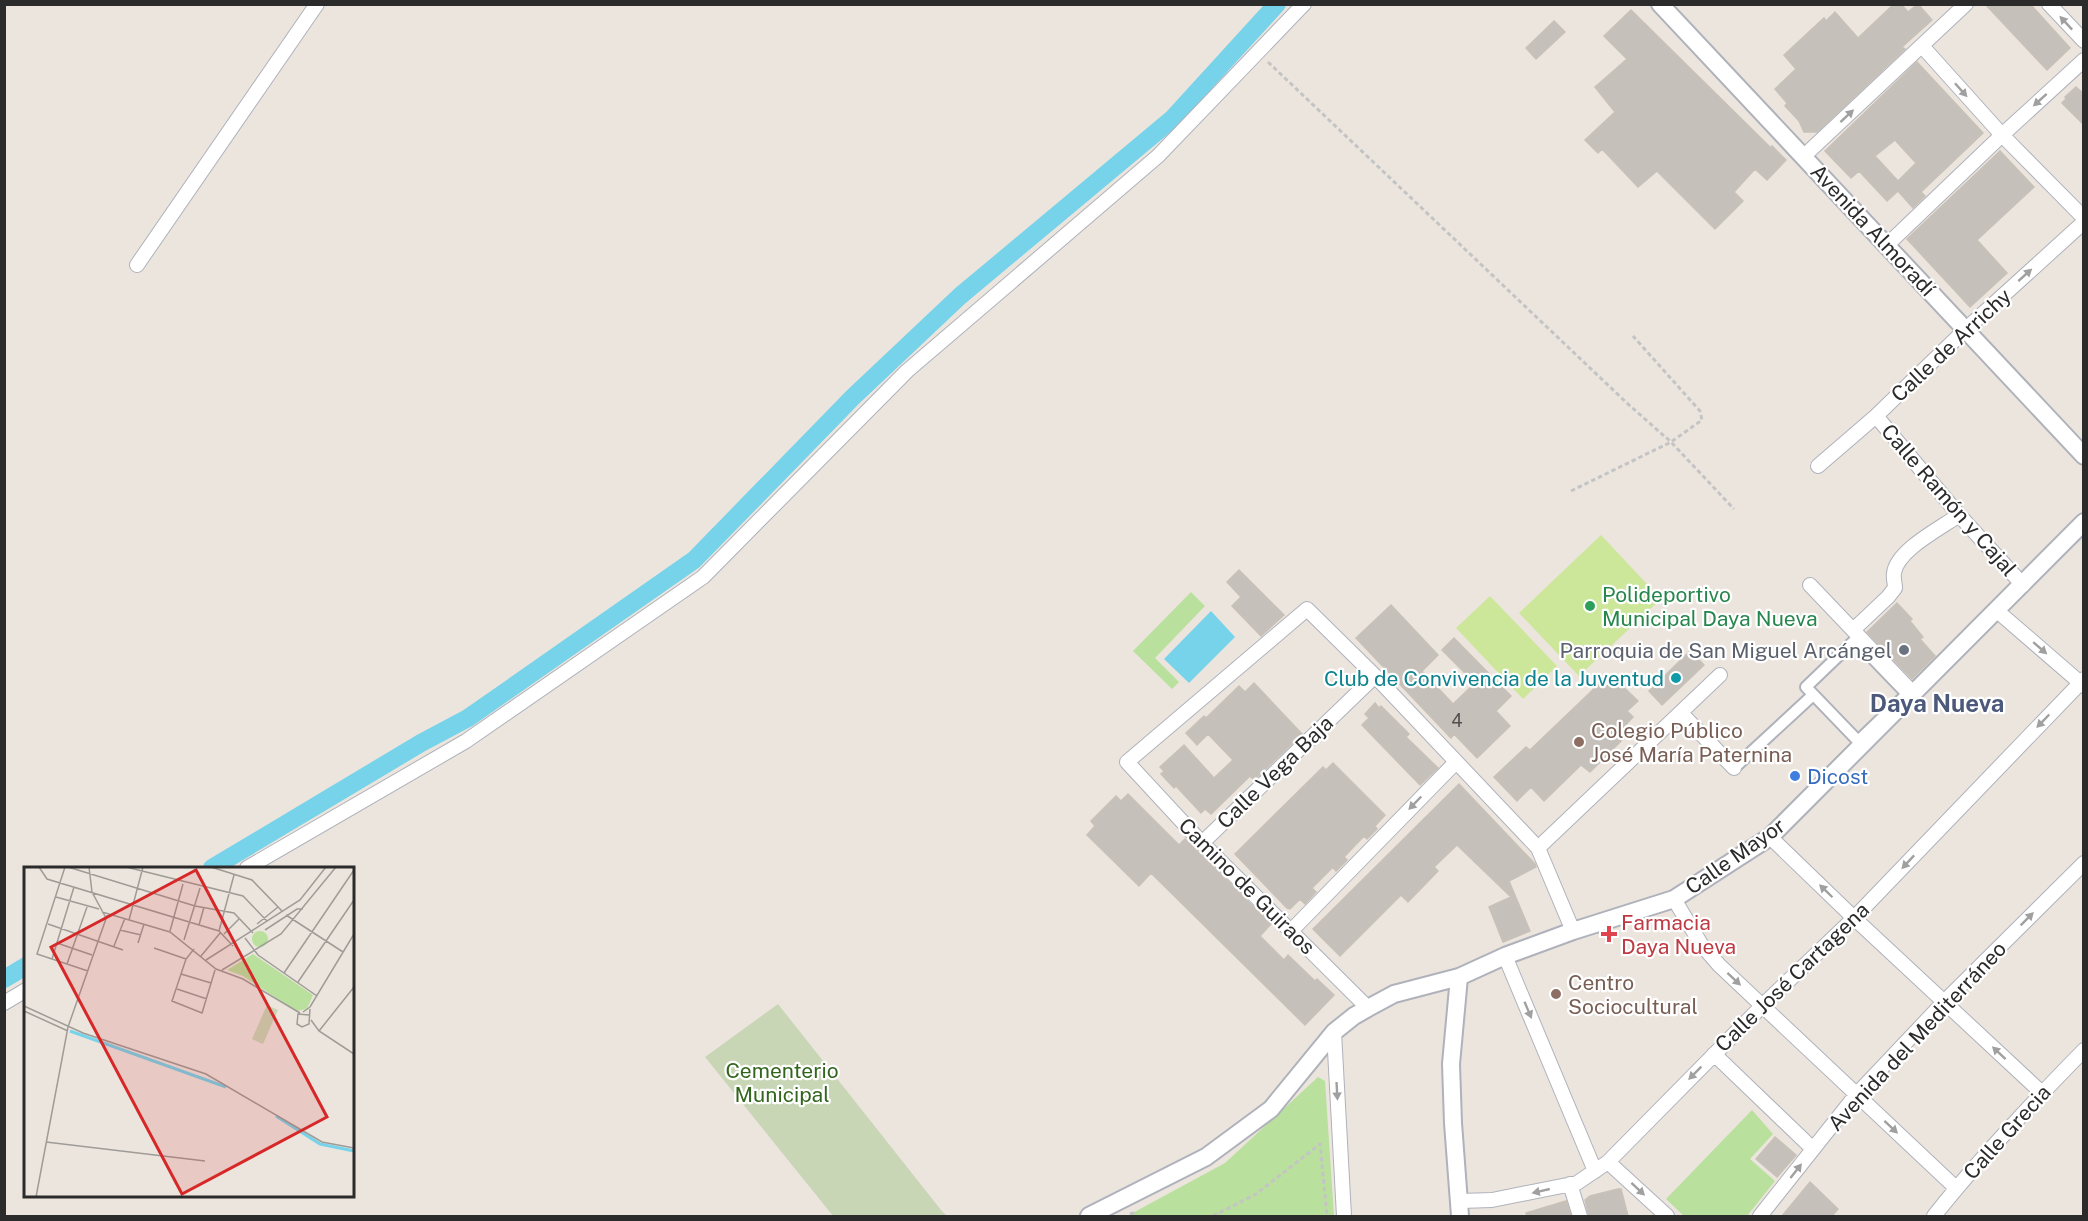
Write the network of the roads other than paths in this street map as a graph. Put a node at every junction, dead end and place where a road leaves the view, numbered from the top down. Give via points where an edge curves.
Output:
1 (317, 4) edge
2 (1304, 4) edge
3 (1660, 4) edge
4 (1966, 4) edge
5 (2049, 4) edge
6 (2084, 41) edge
7 (1922, 46) junction
8 (2084, 60) edge
9 (2002, 135) junction
10 (1804, 156) junction
11 (2084, 220) edge
12 (1887, 245) junction
13 (137, 265) dead end
14 (1965, 330) junction
15 (1876, 416) junction
16 (2084, 456) edge
17 (1818, 466) dead end
18 (1959, 515) junction
19 (2084, 522) edge
20 (1810, 585) dead end
21 (2022, 585) junction
22 (1996, 610) junction
23 (1853, 630) junction
24 (1720, 675) dead end
25 (1375, 676) junction
26 (2082, 682) edge
27 (1912, 692) junction
28 (1814, 695) junction
29 (1681, 713) junction
30 (1456, 762) junction
31 (1734, 768) joint
32 (1770, 837) junction
33 (1202, 843) junction
34 (1538, 848) junction
35 (2084, 863) edge
36 (249, 867) edge
37 (1674, 899) junction
38 (1854, 918) junction
39 (1291, 931) junction
40 (1573, 931) junction
41 (1505, 956) junction
42 (1459, 976) junction
43 (24, 991) edge
44 (1944, 1002) junction
45 (4, 1003) edge
46 (1762, 1006) junction
47 (1368, 1008) junction
48 (1334, 1032) junction
49 (2084, 1050) edge
50 (1714, 1054) junction
51 (2042, 1093) junction
52 (1856, 1095) junction
53 (1813, 1149) junction
54 (1608, 1162) junction
55 (1595, 1171) junction
56 (1570, 1184) junction
57 (1956, 1188) junction
58 (1460, 1209) edge
59 (1089, 1216) edge
60 (1344, 1216) edge
61 (1580, 1216) edge
62 (1667, 1216) edge
63 (1760, 1216) edge
64 (1934, 1216) edge

1 - 13 street
2 - 36 street via 1158,156 907,371 703,577 466,741
3 - 10 street, Avenida Almoradí
4 - 7 street
6 -> 5 street
7 -> 9 street
10 -> 7 street
8 -> 9 street
9 - 11 street
9 - 12 street
10 - 12 street, Avenida Almoradí
14 -> 11 street, Calle de Arrichy
12 - 14 street, Avenida Almoradí
14 - 15 street, Calle de Arrichy
14 - 16 street, Avenida Almoradí
15 - 17 street, Calle de Arrichy
15 - 18 street, Calle Ramón y Cajal
18 - 21 street, Calle Ramón y Cajal
18 - 23 street via 1898,561 1895,588
19 - 21 street, Calle Mayor
20 - 23 street
21 - 22 street, Calle Mayor
22 -> 26 street
22 - 27 street, Calle Mayor
23 - 27 street
24 - 29 street
25 - 30 street
25 - 33 street, Calle Vega Baja
25 - 33 street, Camino de Guiraos via 1307,609 1127,762
26 -> 38 street, Calle José Cartagena
27 - 32 street, Calle Mayor
28 - 28 street via 1858,741 1907,694 1855,639 1806,687
28 - 31 street
29 - 31 street
29 - 34 street
30 - 34 street
30 -> 39 street
32 - 37 street, Calle Mayor
38 -> 32 street
33 - 39 street, Camino de Guiraos
34 - 40 street
44 -> 35 street, Avenida del Mediterráneo
37 - 40 street, Calle Mayor
37 -> 46 street via 1701,944
38 - 44 street
38 - 46 street, Calle José Cartagena
39 - 47 street, Camino de Guiraos
40 - 41 street, Calle Mayor
41 - 42 street, Calle Mayor
41 -> 55 street
42 - 47 street, Calle Mayor via 1394,994
42 - 58 street via 1451,1064
43 - 45 street
51 -> 44 street
44 - 52 street, Avenida del Mediterráneo
46 - 50 street, Calle José Cartagena
46 - 52 street
47 - 48 street, Calle Mayor
48 - 59 street, Calle Mayor via 1262,1116 1206,1157
48 -> 60 street
49 - 51 street, Calle Grecia
50 - 53 street
50 -> 54 street, Calle José Cartagena
51 - 57 street, Calle Grecia
52 - 53 street, Avenida del Mediterráneo
52 -> 57 street
63 -> 53 street, Avenida del Mediterráneo
54 - 55 street, Calle José Cartagena
54 -> 62 street
55 - 56 street, Calle José Cartagena
56 -> 58 street, Calle José Cartagena
56 - 61 street
57 - 64 street, Calle Grecia

